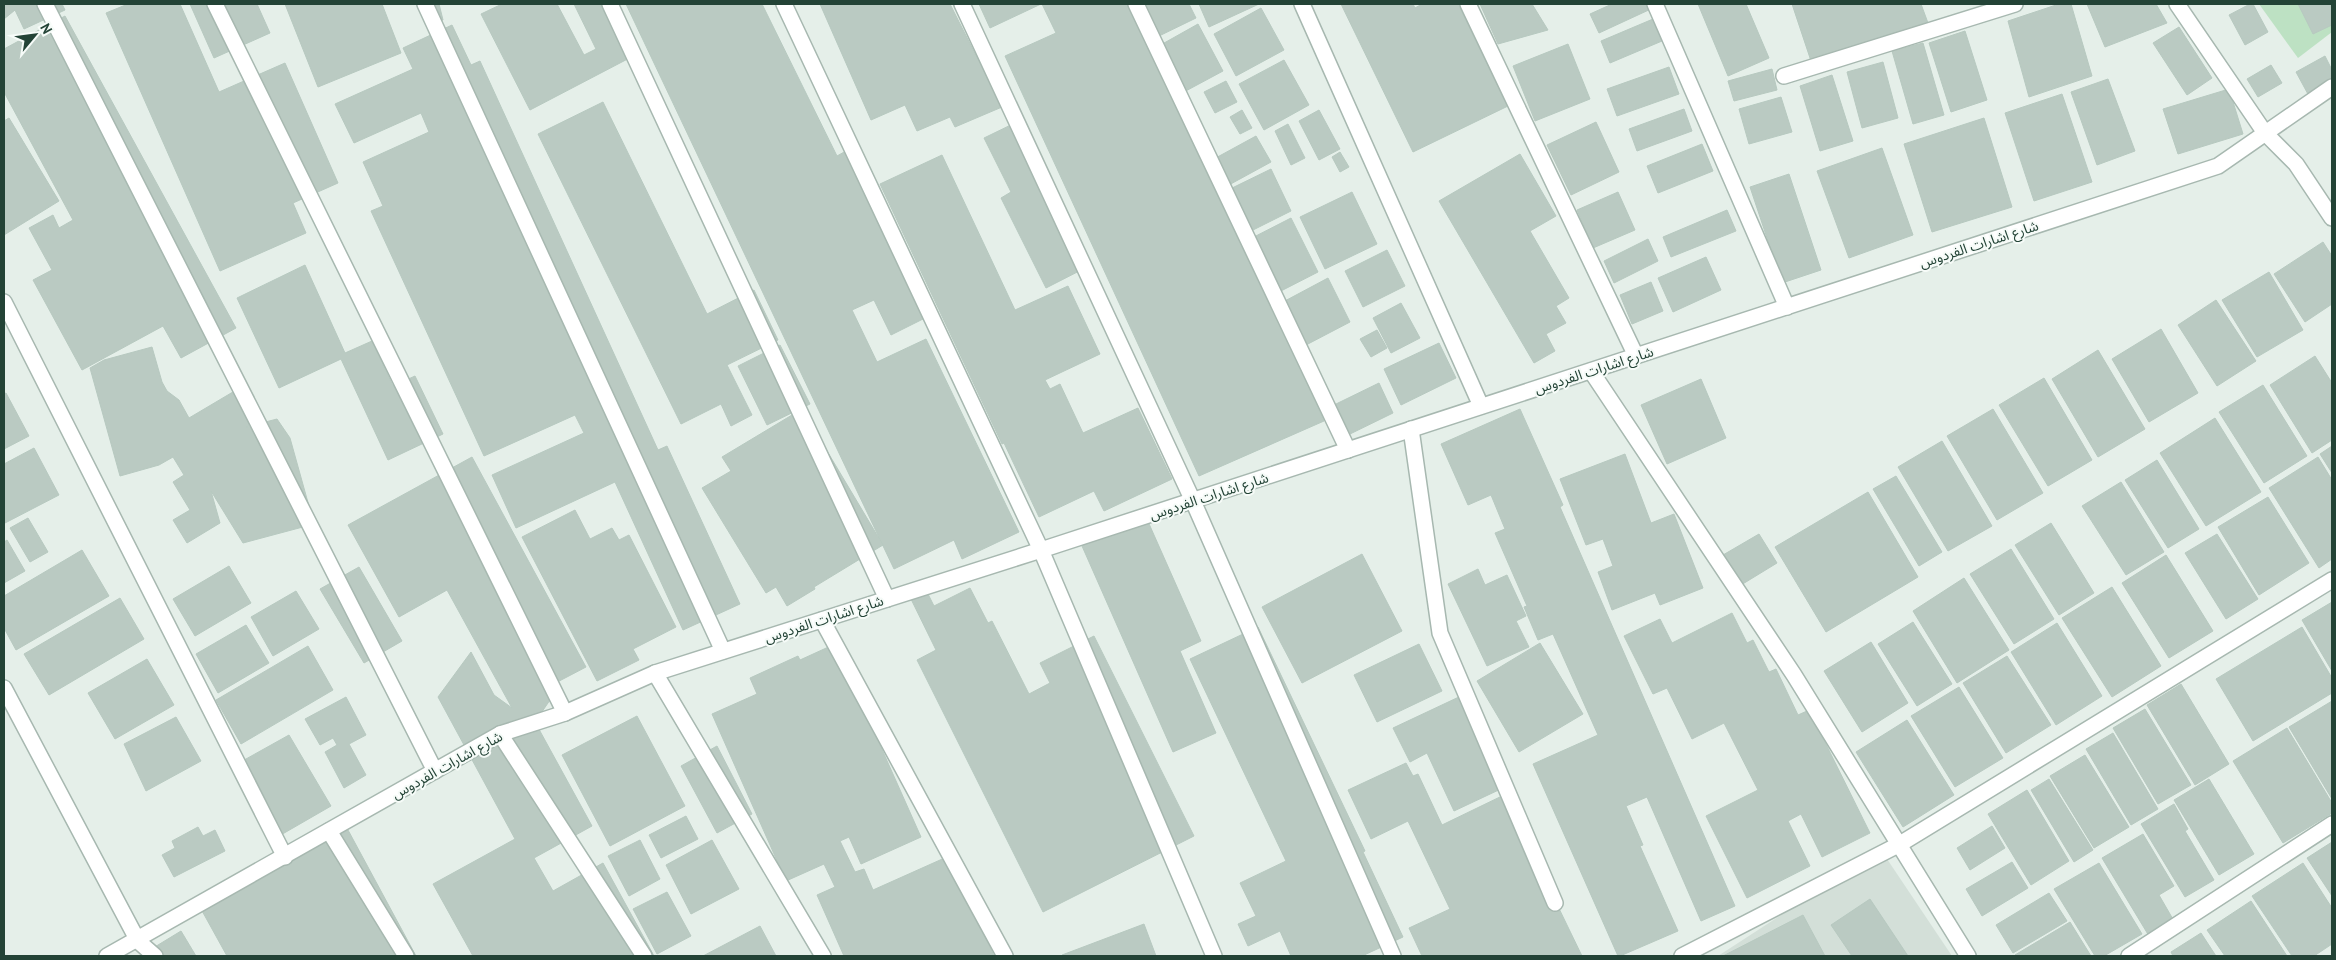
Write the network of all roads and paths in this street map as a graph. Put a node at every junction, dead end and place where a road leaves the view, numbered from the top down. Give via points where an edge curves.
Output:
1 (45, 4) edge
2 (215, 4) edge
3 (425, 4) edge
4 (610, 4) edge
5 (784, 4) edge
6 (962, 4) edge
7 (1136, 4) edge
8 (1302, 4) edge
9 (1468, 4) edge
10 (1656, 4) edge
11 (2014, 4) edge
12 (2177, 4) edge
13 (1784, 76) dead end
14 (2332, 87) edge
15 (2265, 133) junction
16 (2332, 218) edge
17 (4, 302) edge
18 (1787, 307) junction
19 (1636, 356) junction
20 (1591, 371) junction
21 (1481, 406) junction
22 (1411, 429) junction
23 (1348, 450) junction
24 (1193, 501) junction
25 (1041, 550) junction
26 (2332, 580) edge
27 (887, 599) junction
28 (822, 620) junction
29 (723, 652) junction
30 (656, 673) junction
31 (4, 688) edge
32 (565, 713) junction
33 (500, 734) junction
34 (435, 771) junction
35 (2332, 824) edge
36 (329, 831) junction
37 (1900, 844) junction
38 (285, 857) junction
39 (1555, 903) dead end
40 (138, 941) junction
41 (107, 956) edge
42 (155, 956) edge
43 (406, 956) edge
44 (644, 956) edge
45 (823, 956) edge
46 (1005, 956) edge
47 (1214, 956) edge
48 (1393, 956) edge
49 (1682, 956) edge
50 (1968, 956) edge
51 (2129, 956) edge

1 - 34 street
2 - 32 street
3 - 29 street
4 - 27 street
5 - 25 street
6 - 24 street
7 - 23 street
8 - 21 street
9 - 19 street
10 - 18 street
11 - 13 street
12 - 15 street
14 - 15 street, شارع اشارات الفردوس
15 - 16 street via 2296,164
15 - 18 street, شارع اشارات الفردوس via 2218,166
17 - 38 street
18 - 19 street, شارع اشارات الفردوس
19 - 20 street, شارع اشارات الفردوس
20 - 21 street, شارع اشارات الفردوس
20 - 37 street via 1794,675
21 - 22 street, شارع اشارات الفردوس
22 - 23 street, شارع اشارات الفردوس
22 - 39 street via 1440,633
23 - 24 street, شارع اشارات الفردوس
24 - 25 street, شارع اشارات الفردوس
24 - 48 street
25 - 27 street, شارع اشارات الفردوس
25 - 47 street
26 - 37 street
27 - 28 street, شارع اشارات الفردوس
28 - 29 street, شارع اشارات الفردوس
28 - 46 street
29 - 30 street, شارع اشارات الفردوس
30 - 32 street, شارع اشارات الفردوس
30 - 45 street
31 - 40 street
32 - 33 street, شارع اشارات الفردوس
33 - 34 street, شارع اشارات الفردوس
33 - 44 street
34 - 36 street, شارع اشارات الفردوس
35 - 51 street
36 - 38 street, شارع اشارات الفردوس
36 - 43 street
37 - 49 street
37 - 50 street
38 - 40 street, شارع اشارات الفردوس
40 - 41 street, شارع اشارات الفردوس
40 - 42 street

